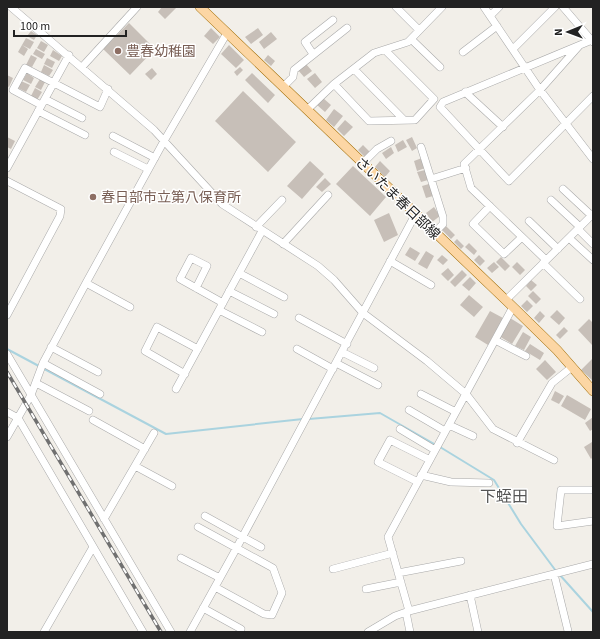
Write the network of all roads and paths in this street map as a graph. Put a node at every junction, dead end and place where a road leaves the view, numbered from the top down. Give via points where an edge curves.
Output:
1 (11, 7) edge
2 (137, 7) edge
3 (200, 7) edge
4 (396, 7) edge
5 (442, 7) edge
6 (484, 7) edge
7 (499, 7) edge
8 (555, 7) edge
9 (563, 7) edge
10 (490, 16) junction
11 (333, 20) dead end
12 (498, 26) junction
13 (347, 28) dead end
14 (419, 30) junction
15 (227, 33) junction
16 (411, 39) junction
17 (592, 41) edge
18 (581, 45) junction
19 (513, 49) junction
20 (385, 50) junction
21 (463, 52) dead end
22 (313, 54) junction
23 (69, 55) junction
24 (82, 67) junction
25 (440, 67) dead end
26 (526, 67) junction
27 (354, 69) junction
28 (53, 84) junction
29 (334, 84) junction
30 (283, 87) junction
31 (108, 89) junction
32 (540, 90) junction
33 (466, 92) junction
34 (593, 96) edge
35 (41, 105) junction
36 (307, 110) junction
37 (82, 118) dead end
38 (404, 120) junction
39 (564, 123) junction
40 (503, 127) junction
41 (85, 135) dead end
42 (113, 136) dead end
43 (164, 141) junction
44 (391, 141) dead end
45 (421, 147) dead end
46 (480, 150) junction
47 (114, 152) dead end
48 (592, 157) edge
49 (155, 158) junction
50 (8, 164) edge
51 (362, 164) junction
52 (466, 168) junction
53 (148, 170) junction
54 (431, 179) junction
55 (7, 181) edge
56 (563, 189) dead end
57 (328, 195) dead end
58 (282, 200) dead end
59 (550, 200) dead end
60 (490, 206) junction
61 (415, 214) junction
62 (592, 215) edge
63 (529, 221) dead end
64 (579, 228) junction
65 (259, 229) junction
66 (434, 233) junction
67 (522, 237) junction
68 (569, 238) junction
69 (283, 244) junction
70 (593, 244) edge
71 (558, 249) junction
72 (593, 260) edge
73 (390, 261) junction
74 (545, 262) junction
75 (239, 273) junction
76 (86, 283) junction
77 (431, 285) dead end
78 (196, 288) dead end
79 (229, 291) junction
80 (284, 297) dead end
81 (580, 299) dead end
82 (506, 300) junction
83 (223, 303) junction
84 (130, 307) dead end
85 (513, 307) junction
86 (219, 310) junction
87 (363, 313) junction
88 (274, 314) dead end
89 (7, 315) edge
90 (299, 318) dead end
91 (262, 332) dead end
92 (495, 340) junction
93 (346, 344) junction
94 (52, 347) junction
95 (198, 348) junction
96 (297, 349) dead end
97 (342, 352) junction
98 (7, 354) edge
99 (526, 356) dead end
100 (43, 363) junction
101 (334, 366) junction
102 (572, 367) junction
103 (374, 368) dead end
104 (98, 372) dead end
105 (184, 374) junction
106 (36, 383) junction
107 (378, 385) dead end
108 (176, 389) dead end
109 (593, 390) edge
110 (100, 394) dead end
111 (421, 394) dead end
112 (466, 394) junction
113 (31, 395) junction
114 (409, 410) dead end
115 (89, 411) dead end
116 (7, 412) edge
117 (456, 412) junction
118 (18, 418) junction
119 (93, 420) dead end
120 (447, 428) junction
121 (400, 429) dead end
122 (154, 433) dead end
123 (473, 436) dead end
124 (7, 437) edge
125 (517, 442) junction
126 (145, 449) junction
127 (435, 450) junction
128 (430, 460) junction
129 (554, 460) dead end
130 (135, 466) junction
131 (420, 479) junction
132 (489, 483) dead end
133 (172, 486) dead end
134 (593, 490) edge
135 (205, 516) dead end
136 (104, 519) junction
137 (593, 521) edge
138 (198, 527) dead end
139 (243, 536) junction
140 (93, 547) junction
141 (261, 547) dead end
142 (236, 550) junction
143 (393, 554) junction
144 (181, 558) dead end
145 (462, 560) dead end
146 (593, 564) edge
147 (333, 569) dead end
148 (398, 573) junction
149 (554, 574) junction
150 (220, 578) junction
151 (401, 582) junction
152 (215, 587) junction
153 (366, 589) dead end
154 (470, 595) junction
155 (204, 608) junction
156 (407, 612) junction
157 (241, 629) dead end
158 (568, 631) dead end
159 (44, 632) edge
160 (143, 632) edge
161 (171, 632) edge
162 (191, 632) edge
163 (368, 632) edge
164 (410, 632) edge
165 (478, 632) edge

1 - 23 street
2 - 24 street
3 - 15 main road, さいたま春日部線
4 - 14 street
5 - 14 street
6 - 10 street
7 - 10 street
8 - 19 street
9 - 17 street
10 - 12 street
11 - 22 street via 304,42
12 - 19 street
12 - 21 street
13 - 22 street
14 - 16 street
15 - 30 main road, さいたま春日部線
15 - 43 street
16 - 20 street
16 - 25 street
17 - 18 street
18 - 26 street
18 - 32 street
19 - 26 street
20 - 27 street via 374,53
20 - 38 street via 434,99 415,120
22 - 30 street via 294,70 293,77
23 - 24 street
23 - 28 street
24 - 31 street
26 - 32 street
26 - 33 street
27 - 29 street
27 - 38 street
28 - 31 street via 100,107
28 - 35 street
28 - 35 street via 25,68 13,90
29 - 36 street
29 - 38 street via 369,121
30 - 36 main road, さいたま春日部線
31 - 43 street
32 - 39 street
32 - 40 street
33 - 40 street
33 - 46 street via 443,102 440,107
34 - 39 street
35 - 37 street
35 - 41 street
35 - 50 street
36 - 51 main road, さいたま春日部線
39 - 46 street via 509,181
39 - 48 street
40 - 46 street
42 - 49 street
43 - 49 street
43 - 65 street via 222,204
44 - 51 street via 377,149
45 - 54 street
46 - 52 street via 464,164
47 - 53 street
49 - 53 street
51 - 61 main road, さいたま春日部線
52 - 54 street
52 - 60 street via 471,188
53 - 76 street
54 - 66 street via 443,217 443,224
55 - 89 street via 61,209 60,216
56 - 62 street
57 - 69 street
58 - 65 street
59 - 64 street
60 - 67 street
60 - 67 street via 473,224 504,254
61 - 66 main road, さいたま春日部線
61 - 73 street
62 - 64 street
63 - 71 street
64 - 68 street
64 - 70 street
65 - 69 street
65 - 75 street
66 - 82 main road, さいたま春日部線
67 - 74 street
68 - 71 street
68 - 72 street
69 - 87 street via 318,266
71 - 74 street
73 - 77 street
73 - 87 street
74 - 81 street
74 - 82 street
75 - 79 street
75 - 80 street
76 - 84 street
76 - 94 street
78 - 83 street
79 - 83 street
79 - 88 street
82 - 85 main road, さいたま春日部線
83 - 86 street
85 - 92 street
85 - 102 main road, さいたま春日部線
86 - 91 street
86 - 95 street
87 - 93 street
87 - 112 street
90 - 93 street
92 - 99 street
92 - 112 street
93 - 97 street
94 - 100 street
94 - 104 street
95 - 105 street
95 - 105 street via 157,327 145,351
96 - 101 street
97 - 101 street
97 - 103 street
98 - 113 street
100 - 106 street
100 - 110 street
101 - 107 street
101 - 139 street
102 - 109 main road, さいたま春日部線
102 - 125 street via 552,383
105 - 108 street
106 - 113 street
106 - 115 street
111 - 117 street
112 - 117 street
112 - 125 street via 493,429
113 - 118 street
113 - 136 street
114 - 120 street
116 - 118 street
117 - 120 street
118 - 124 street
118 - 140 street
119 - 126 street
120 - 123 street
120 - 127 street
121 - 127 street
122 - 126 street
125 - 129 street
126 - 130 street
127 - 128 street
128 - 131 street
128 - 131 street via 390,440 378,462
130 - 133 street
130 - 136 street
131 - 132 street
131 - 143 street via 388,537
134 - 137 street via 561,490 557,526
135 - 139 street
136 - 161 street
138 - 142 street
139 - 141 street
139 - 142 street
140 - 159 street
140 - 160 street
142 - 150 street
142 - 152 street via 273,568 282,593 272,615 264,614
143 - 147 street
143 - 148 street
144 - 150 street
145 - 148 street
146 - 149 street
148 - 151 street
149 - 154 street
149 - 158 street
150 - 152 street
151 - 153 street
151 - 156 street
152 - 155 street
154 - 156 street
154 - 165 street
155 - 157 street
155 - 162 street
156 - 163 street
156 - 164 street

